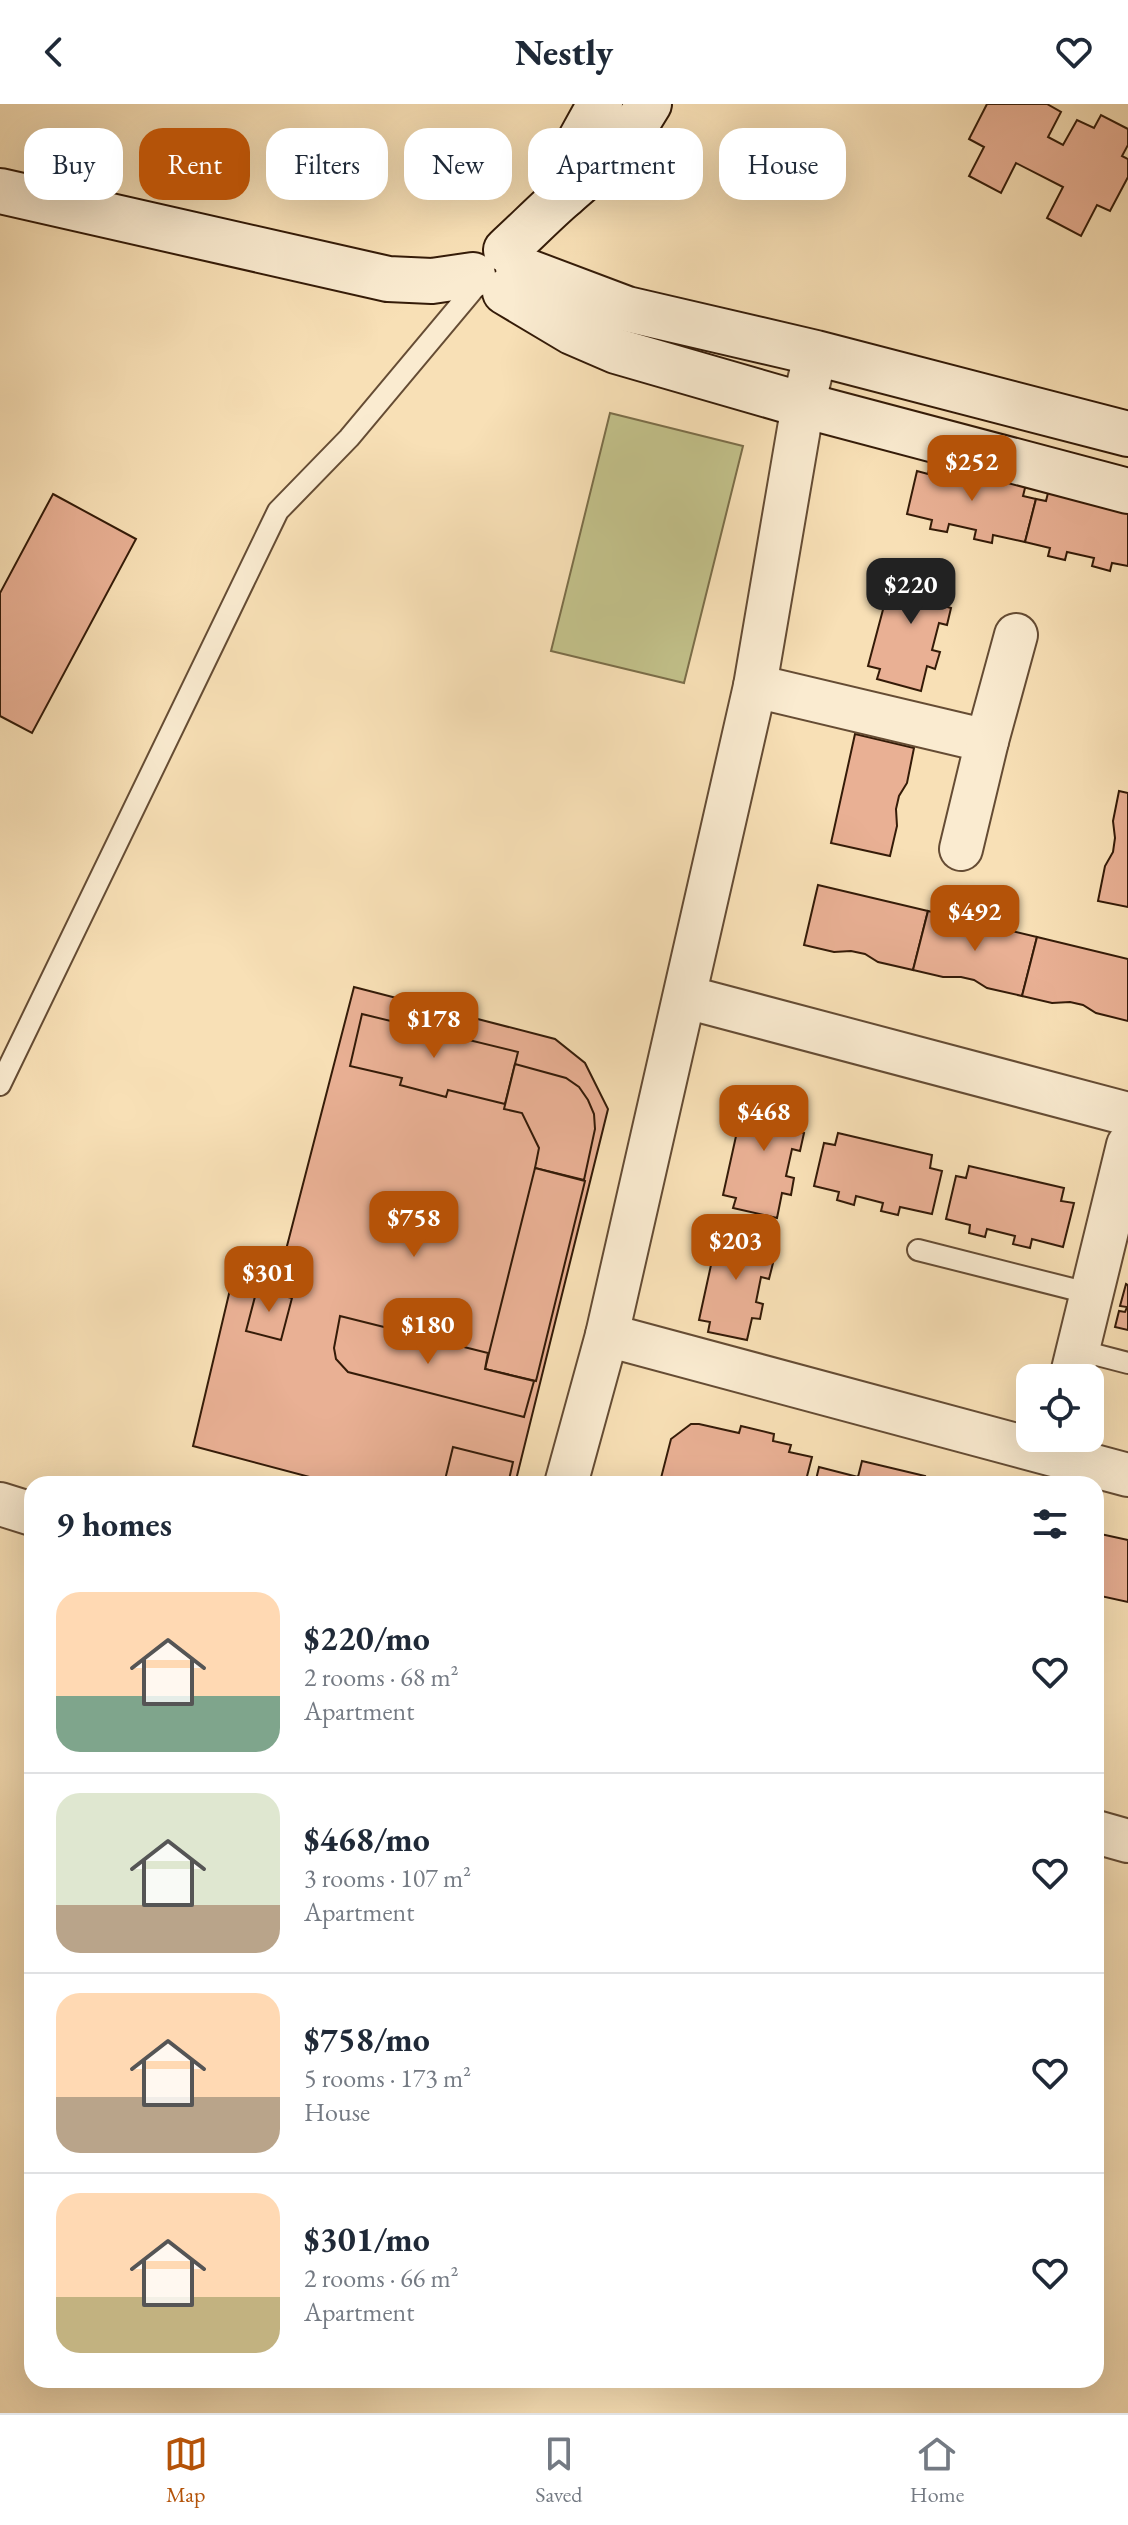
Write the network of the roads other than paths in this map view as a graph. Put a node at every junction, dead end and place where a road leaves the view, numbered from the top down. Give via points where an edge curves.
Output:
1 (600, 104) edge
2 (649, 104) edge
3 (587, 128) edge
4 (633, 128) edge
5 (0, 191) edge
6 (561, 200) edge
7 (496, 274) junction
8 (816, 353) junction
9 (803, 405) junction
10 (1128, 434) edge
11 (1128, 491) edge
12 (1016, 635) dead end
13 (755, 686) junction
14 (987, 741) junction
15 (961, 849) dead end
16 (686, 997) junction
17 (0, 1085) edge
18 (1128, 1114) edge
19 (1128, 1145) edge
20 (918, 1250) dead end
21 (1092, 1294) junction
22 (607, 1335) junction
23 (1128, 1363) edge
24 (1075, 1364) edge
25 (1016, 1436) edge
26 (1070, 1452) edge
27 (1128, 1475) edge
28 (568, 1476) edge
29 (0, 1504) edge
30 (24, 1512) edge
31 (1104, 1834) edge
32 (1128, 1841) edge

1 - 3 street
2 - 4 street
5 - 7 street via 388,279 432,281
6 - 7 street
7 - 8 street
7 - 9 street via 572,332 616,351
7 - 17 lane via 278,511
8 - 9 street
8 - 10 street
9 - 11 street
9 - 13 street
12 - 14 street
13 - 14 street
13 - 16 street
14 - 15 street
16 - 18 street
16 - 22 street
19 - 21 street
20 - 21 lane
21 - 24 street
22 - 25 street
22 - 28 street
23 - 24 lane
26 - 27 street
29 - 30 street
31 - 32 street

